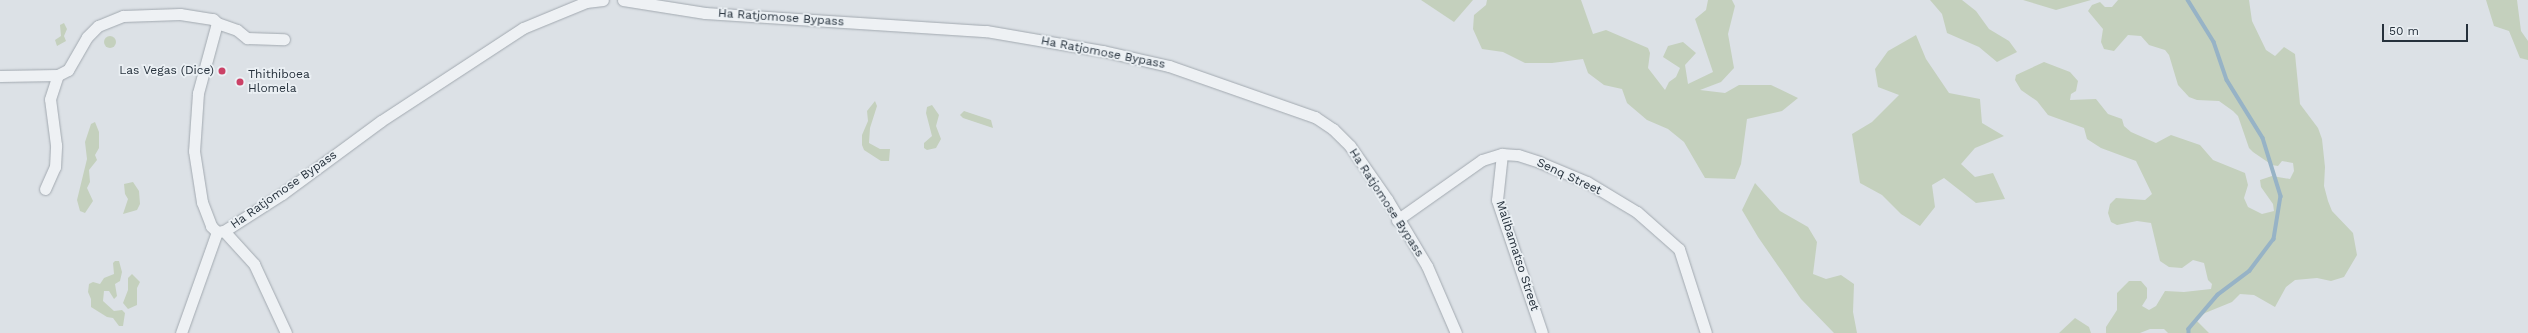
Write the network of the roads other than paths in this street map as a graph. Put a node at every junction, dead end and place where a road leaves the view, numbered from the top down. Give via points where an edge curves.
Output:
1 (603, 0) edge
2 (622, 0) edge
3 (217, 23) junction
4 (284, 39) dead end
5 (58, 75) junction
6 (0, 76) edge
7 (1502, 154) junction
8 (45, 189) dead end
9 (1397, 220) junction
10 (220, 231) junction
11 (181, 333) edge
12 (286, 333) edge
13 (1456, 333) edge
14 (1542, 333) edge
15 (1706, 333) edge

1 - 10 street, Ha Ratjomose Bypass via 580,4 523,28 381,121 282,194
2 - 9 street, Ha Ratjomose Bypass via 705,13 986,31 1103,51 1169,66 1315,117 1333,129 1357,154 1387,199
3 - 4 street via 237,30 247,38
3 - 5 street via 201,15 123,16 98,26 87,37 68,70
3 - 10 street, Ha Ratjomose Bypass via 198,93 194,151 202,202 211,226
5 - 6 street
5 - 8 street via 50,99 56,145 55,167
7 - 9 street, Senq Street via 1482,160
7 - 14 street, Malibamatso Street via 1497,200
7 - 15 street, Senq Street via 1518,155 1587,182 1637,212 1679,249
9 - 13 street, Ha Ratjomose Bypass via 1427,266
10 - 11 street
10 - 12 street via 254,264

